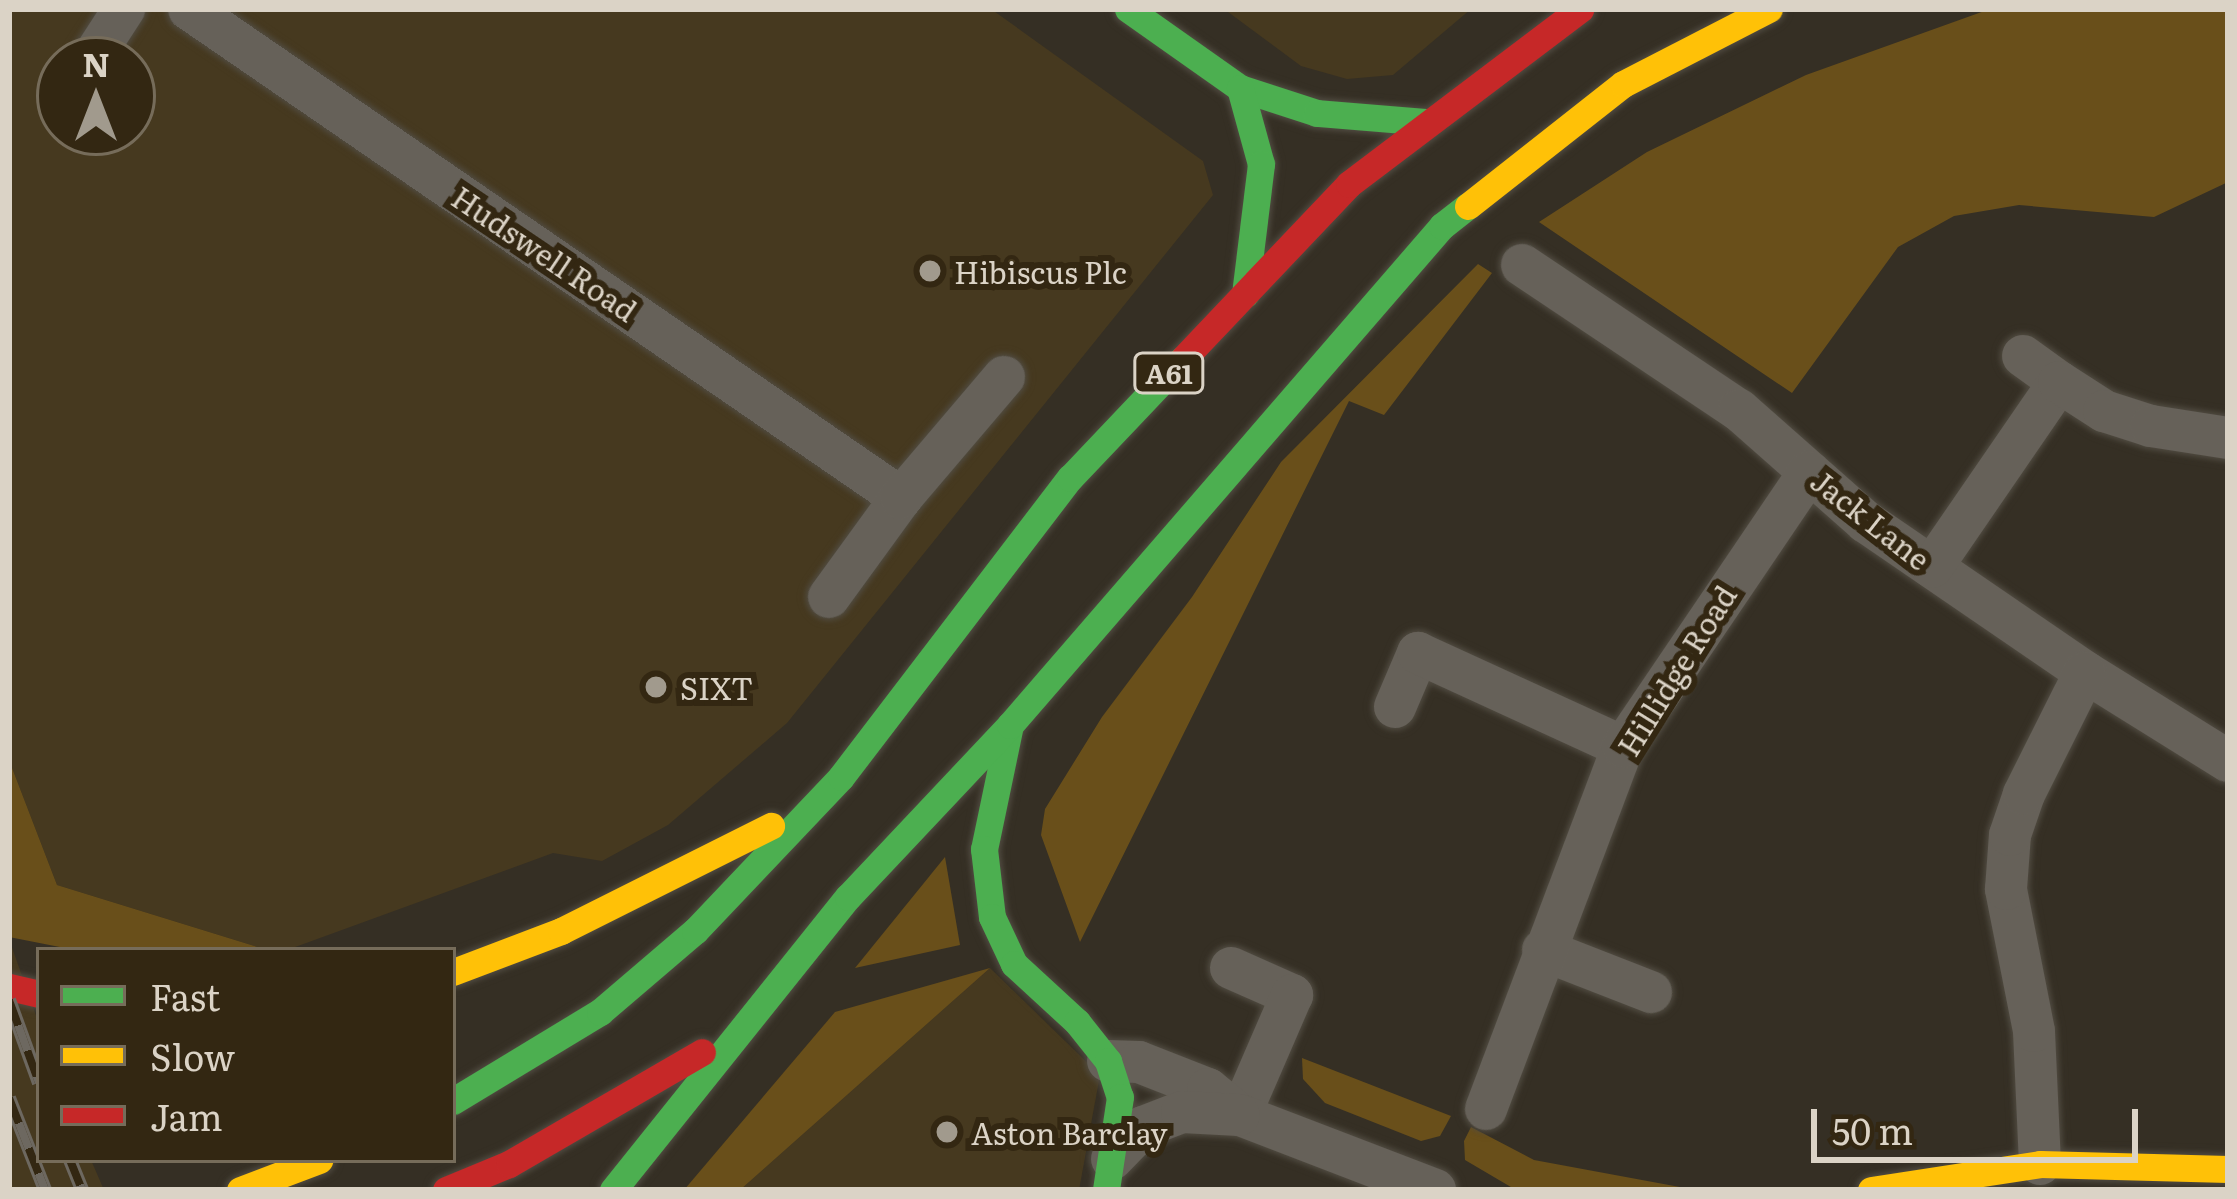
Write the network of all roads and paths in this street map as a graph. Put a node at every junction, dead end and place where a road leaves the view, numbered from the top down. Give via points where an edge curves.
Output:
1 (124, 9) edge
2 (189, 9) edge
3 (1128, 9) edge
4 (1580, 9) edge
5 (1769, 9) edge
6 (107, 36) edge
7 (1240, 88) junction
8 (1426, 122) junction
9 (1522, 265) dead end
10 (1245, 294) junction
11 (2023, 356) dead end
12 (1004, 377) dead end
13 (2059, 382) junction
14 (2228, 438) edge
15 (1809, 472) junction
16 (902, 498) junction
17 (1932, 568) junction
18 (829, 597) dead end
19 (2085, 672) junction
20 (1395, 707) dead end
21 (1010, 725) junction
22 (1623, 747) junction
23 (2228, 761) edge
24 (821, 799) junction
25 (1543, 950) junction
26 (1231, 968) dead end
27 (456, 971) edge
28 (1651, 992) dead end
29 (751, 1022) junction
30 (1108, 1061) junction
31 (456, 1099) edge
32 (1486, 1109) dead end
33 (1240, 1115) junction
34 (311, 1163) edge
35 (2040, 1165) junction
36 (2228, 1168) edge
37 (1109, 1174) edge
38 (1358, 1176) edge
39 (240, 1190) edge
40 (446, 1190) edge
41 (613, 1190) edge
42 (1435, 1190) edge
43 (1871, 1190) edge

1 - 6 street
2 - 16 street, Hudswell Road
3 - 7 main road
4 - 8 main road, A61
5 - 21 main road via 1623,84 1442,226
7 - 8 main road via 1317,113
7 - 10 main road via 1262,164
8 - 10 main road, A61 via 1349,184
9 - 15 street, Jack Lane via 1739,410
10 - 24 main road, A61 via 1070,478
11 - 13 street
12 - 16 street
13 - 14 street via 2104,411
13 - 17 street
15 - 17 street, Jack Lane
15 - 22 street, Hillidge Road
16 - 18 street
17 - 19 street, Jack Lane
19 - 23 street, Jack Lane
19 - 35 street via 2010,835 2006,889 2034,1030
20 - 22 street via 1418,653
21 - 29 main road via 848,897
21 - 30 main road via 984,849 992,917 1014,964
22 - 25 street, Hillidge Road
24 - 27 main road via 561,931
24 - 31 main road, A61 via 695,932 600,1012
25 - 28 street
25 - 32 street, Hillidge Road
26 - 33 street via 1292,995
29 - 40 main road via 509,1164
29 - 41 main road
30 - 33 street via 1138,1062 1208,1090
30 - 37 main road via 1120,1097
33 - 37 street via 1182,1112 1143,1127
33 - 38 street
34 - 39 main road
35 - 36 main road
35 - 43 main road
38 - 42 street

